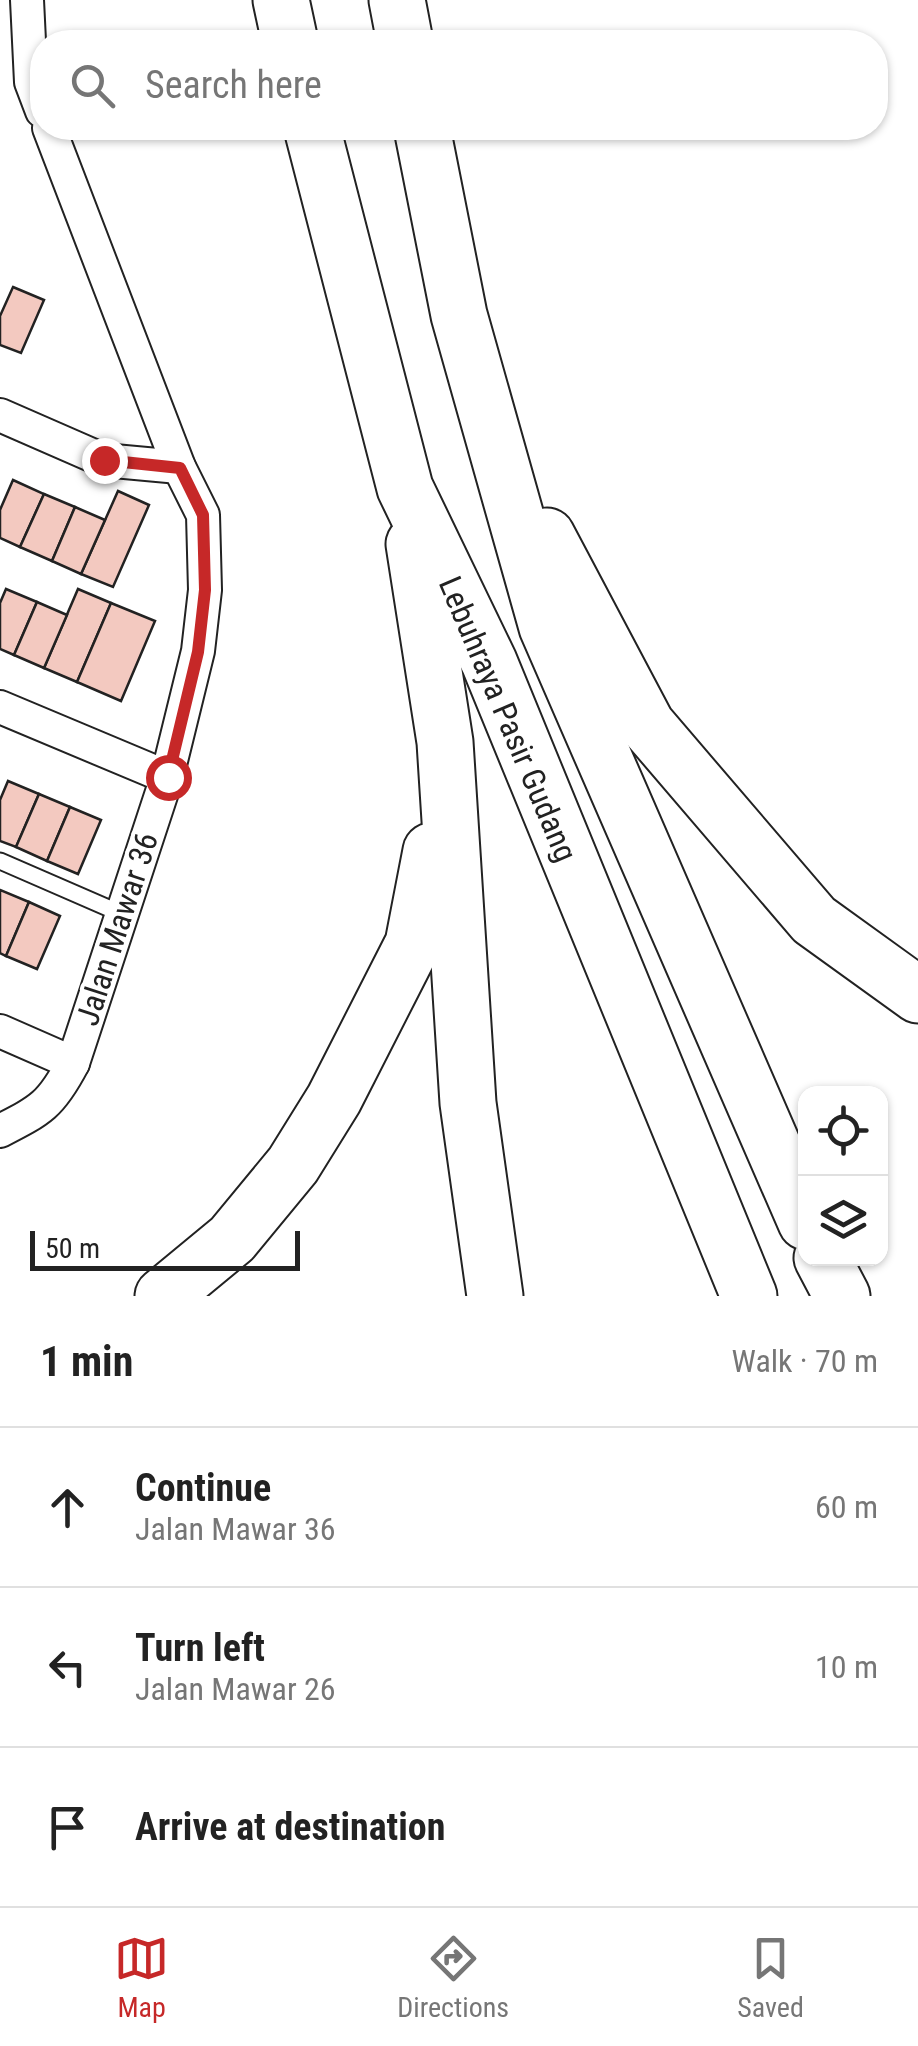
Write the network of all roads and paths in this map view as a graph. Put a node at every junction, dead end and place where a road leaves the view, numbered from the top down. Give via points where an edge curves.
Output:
1 (27, 0) edge
2 (282, 0) edge
3 (397, 0) edge
4 (288, 30) edge
5 (403, 30) edge
6 (25, 93) edge
7 (54, 140) edge
8 (315, 140) edge
9 (424, 140) edge
10 (459, 315) junction
11 (0, 415) edge
12 (180, 468) junction
13 (405, 488) junction
14 (0, 707) edge
15 (445, 742) junction
16 (168, 777) junction
17 (0, 861) edge
18 (122, 914) junction
19 (918, 995) edge
20 (0, 1030) edge
21 (73, 1063) junction
22 (0, 1131) edge
23 (798, 1204) edge
24 (826, 1266) edge
25 (163, 1296) edge
26 (496, 1296) edge
27 (749, 1296) edge
28 (842, 1296) edge

1 - 6 street
2 - 4 highway
3 - 5 highway
7 - 12 street, Jalan Mawar 36
8 - 13 highway, Lebuhraya Pasir Gudang
9 - 10 highway
10 - 19 highway via 559,563 647,726 814,920
10 - 23 highway via 546,627
11 - 12 street via 104,460
12 - 16 street, Jalan Mawar 36 via 203,515 205,590 198,652
13 - 15 highway
13 - 27 highway, Lebuhraya Pasir Gudang via 489,662
14 - 16 street
15 - 25 highway via 413,944 369,1034 293,1164 232,1239
15 - 26 highway via 468,1104
16 - 18 street, Jalan Mawar 36
17 - 18 lane
18 - 21 street, Jalan Mawar 36
20 - 21 street
21 - 22 street, Jalan Mawar 36 via 56,1096
24 - 28 highway

